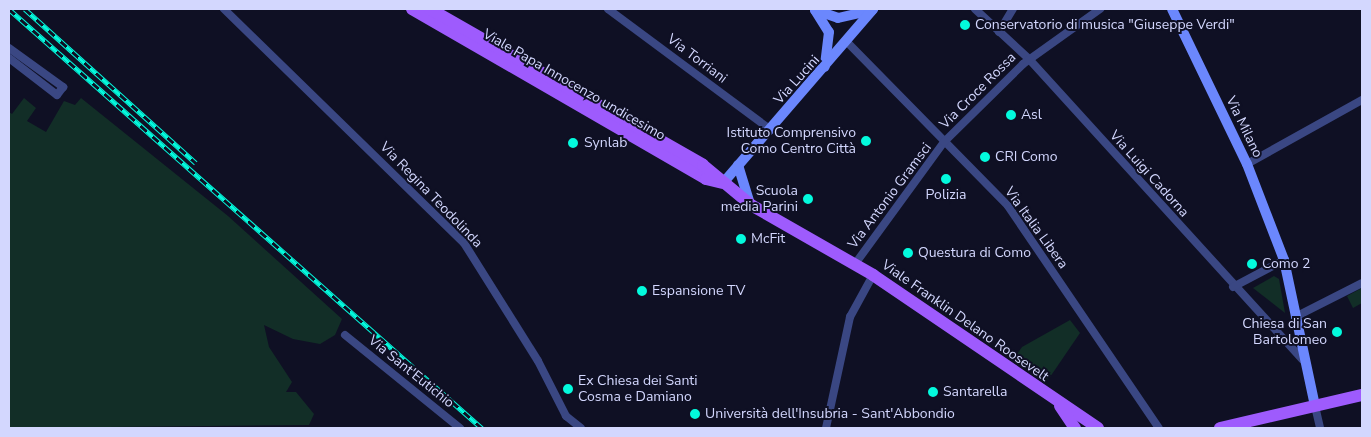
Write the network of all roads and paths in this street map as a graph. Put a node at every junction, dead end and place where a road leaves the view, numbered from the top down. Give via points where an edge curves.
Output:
1 (224, 9) edge
2 (412, 9) edge
3 (430, 9) edge
4 (608, 9) edge
5 (814, 9) edge
6 (975, 9) edge
7 (1013, 9) edge
8 (1100, 9) edge
9 (1172, 9) edge
10 (873, 10) edge
11 (998, 32) junction
12 (848, 42) junction
13 (9, 48) edge
14 (9, 58) edge
15 (1029, 59) junction
16 (824, 71) junction
17 (1362, 100) edge
18 (771, 130) junction
19 (944, 142) junction
20 (1247, 164) junction
21 (738, 165) junction
22 (723, 183) junction
23 (751, 205) junction
24 (1284, 260) junction
25 (855, 264) junction
26 (873, 275) junction
27 (1362, 283) edge
28 (1233, 287) junction
29 (1295, 317) junction
30 (345, 335) dead end
31 (1302, 359) junction
32 (1362, 395) edge
33 (1341, 400) junction
34 (1362, 402) edge
35 (1058, 404) junction
36 (1315, 406) junction
37 (460, 428) edge
38 (581, 428) edge
39 (826, 428) edge
40 (1075, 428) edge
41 (1098, 428) edge
42 (1159, 428) edge
43 (1220, 428) edge
44 (1320, 428) edge

1 - 38 street, Via Regina Teodolinda via 464,243 538,361 566,416
2 - 22 main road, Viale Papa Innocenzo undicesimo via 706,179
3 - 22 main road, Viale Papa Innocenzo undicesimo via 703,165
4 - 18 street, Via Torriani
5 - 10 street via 838,18
5 - 16 street via 829,32
6 - 11 street, Via Luigi Cadorna
7 - 11 street
8 - 15 street, Via Croce Rossa
9 - 20 street, Via Milano
10 - 12 street, Via Lucini
11 - 15 street, Via Luigi Cadorna
12 - 16 street, Via Lucini
12 - 19 street, Via Italia Libera
13 - 14 street via 62,87 57,95
15 - 19 street, Via Croce Rossa
15 - 28 street, Via Luigi Cadorna
16 - 18 street, Via Lucini
17 - 20 street
18 - 21 street, Via Lucini
19 - 25 street, Via Antonio Gramsci
19 - 42 street, Via Italia Libera via 1008,206
20 - 24 street, Via Milano
21 - 22 street, Via Lucini
21 - 23 street
22 - 23 main road, Viale Papa Innocenzo undicesimo
23 - 25 main road, Viale Papa Innocenzo undicesimo
24 - 28 street
24 - 29 street, Via Milano
25 - 26 main road, Viale Franklin Delano Roosevelt
26 - 35 main road, Viale Franklin Delano Roosevelt
26 - 39 street via 850,317
27 - 29 street
28 - 31 street, Via Luigi Cadorna
29 - 31 street, Via Milano
30 - 37 street, Via Sant'Eutichio
31 - 36 street, Via Milano
32 - 33 main road
33 - 34 main road
33 - 36 main road
35 - 40 main road, Viale Franklin Delano Roosevelt
35 - 41 main road, Viale Franklin Delano Roosevelt
36 - 43 main road
36 - 44 street, Via Milano

